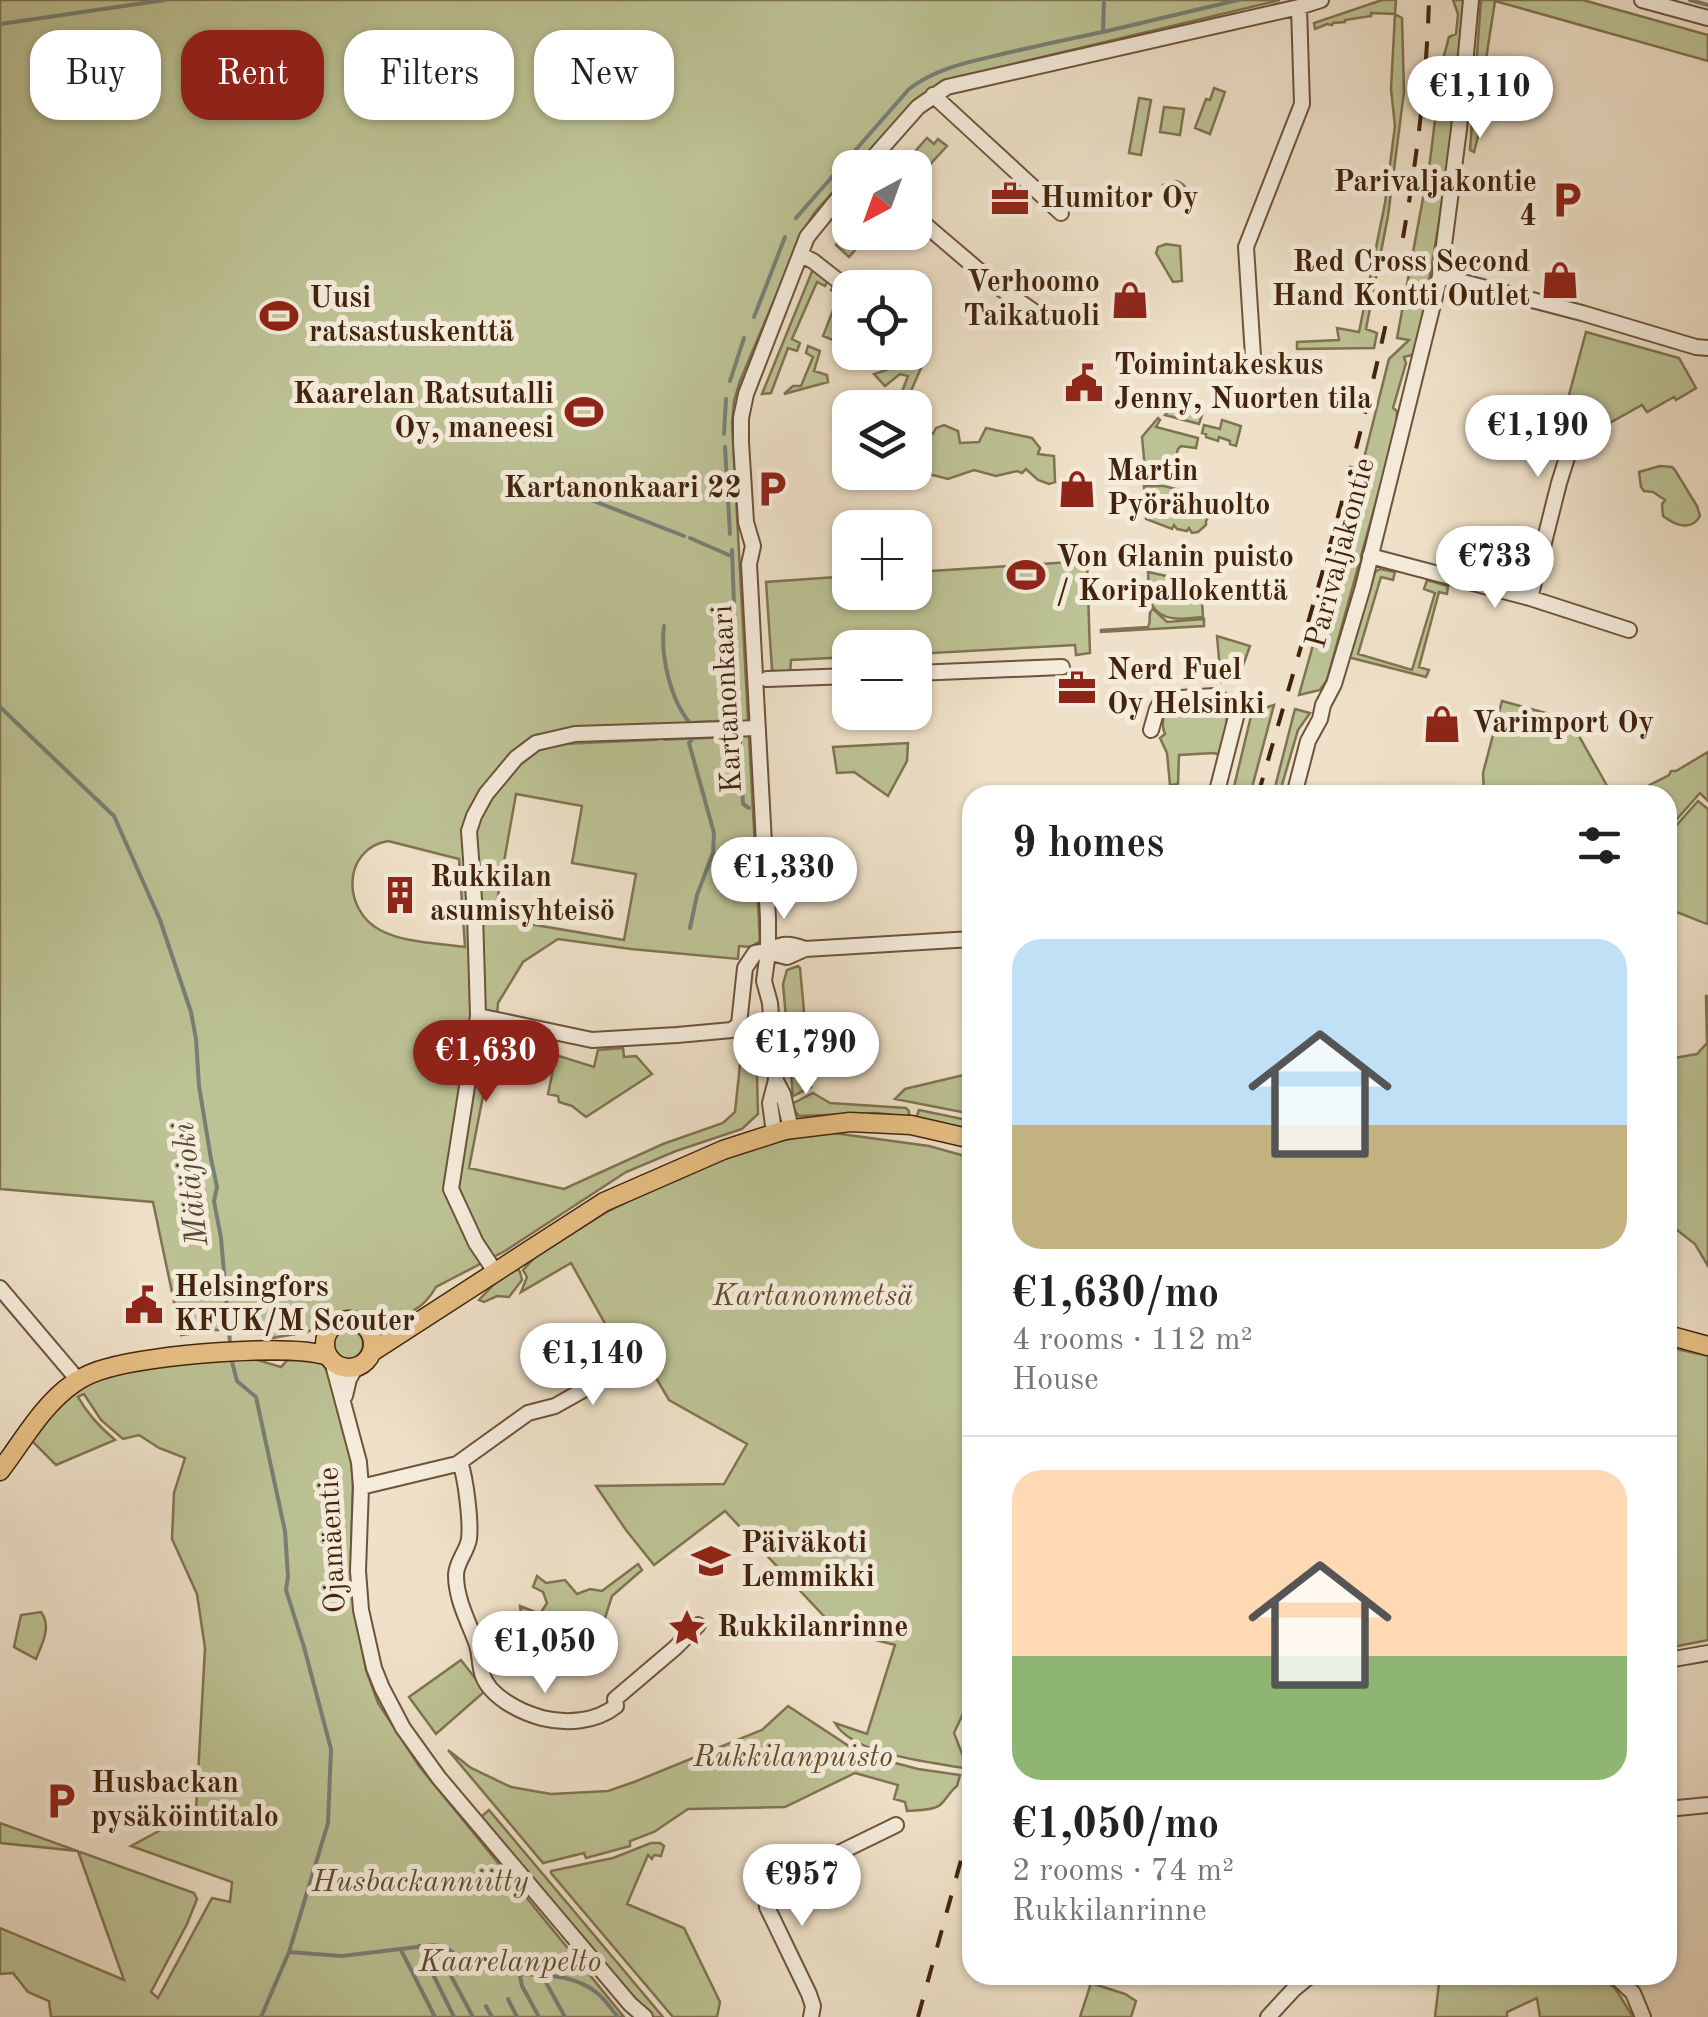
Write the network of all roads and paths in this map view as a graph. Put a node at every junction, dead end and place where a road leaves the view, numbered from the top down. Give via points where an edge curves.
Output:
1 (1321, 0) edge
2 (1471, 0) edge
3 (1642, 0) edge
4 (1299, 7) junction
5 (1708, 18) edge
6 (934, 95) junction
7 (880, 150) edge
8 (832, 205) edge
9 (1061, 213) dead end
10 (932, 231) edge
11 (800, 255) junction
12 (832, 276) edge
13 (1440, 276) junction
14 (1036, 312) dead end
15 (1708, 348) edge
16 (1253, 356) dead end
17 (1570, 448) dead end
18 (1370, 556) junction
19 (1530, 598) junction
20 (1630, 630) dead end
21 (1062, 667) dead end
22 (932, 672) edge
23 (832, 677) edge
24 (767, 679) dead end
25 (758, 728) junction
26 (1151, 730) dead end
27 (1219, 785) edge
28 (1297, 785) edge
29 (962, 940) edge
30 (768, 952) junction
31 (478, 1016) junction
32 (783, 1131) junction
33 (962, 1138) edge
34 (496, 1273) junction
35 (0, 1288) edge
36 (414, 1325) junction
37 (366, 1328) junction
38 (328, 1334) junction
39 (1677, 1338) edge
40 (1708, 1346) edge
41 (285, 1350) junction
42 (372, 1352) junction
43 (330, 1358) junction
44 (356, 1367) junction
45 (644, 1370) dead end
46 (78, 1380) junction
47 (344, 1402) junction
48 (460, 1462) junction
49 (0, 1471) edge
50 (361, 1487) junction
51 (698, 1625) dead end
52 (1708, 1653) edge
53 (1677, 1658) edge
54 (1708, 1805) edge
55 (1677, 1809) edge
56 (896, 1825) dead end
57 (1299, 1985) edge
58 (1624, 1985) edge
59 (633, 2011) edge
60 (645, 2017) edge
61 (811, 2017) edge
62 (1268, 2017) edge
63 (1644, 2017) edge

1 - 4 street
2 - 13 street, Parivaljakontie
3 - 5 street
4 - 6 street via 971,80
4 - 16 street via 1302,104 1246,247
6 - 7 street
6 - 9 street
8 - 11 street, Kartanonkaari
10 - 14 street
11 - 12 street
11 - 25 street, Kartanonkaari via 741,418 742,547 749,564
13 - 15 street
13 - 18 street, Parivaljakontie
17 - 19 street
18 - 19 street
18 - 28 street, Parivaljakontie
19 - 20 street
21 - 22 street
23 - 24 street
25 - 30 street, Kartanonkaari
25 - 31 street via 574,734 536,742 516,758 486,794 469,831
26 - 27 street via 1163,700 1215,696 1238,708
29 - 30 street via 805,949 779,944
30 - 31 street via 755,954 745,968 739,1024 732,1030 592,1040
30 - 32 street, Kartanonkaari via 764,975 776,1080 770,1103
31 - 34 street via 452,1189
32 - 33 main road via 880,1122
32 - 34 main road via 604,1202
34 - 36 main road
35 - 46 street
36 - 37 main road
36 - 42 main road
37 - 38 main road via 349,1320
37 - 42 main road
38 - 41 main road
38 - 43 main road
39 - 40 main road
41 - 43 main road
41 - 46 main road via 122,1364
42 - 44 main road
43 - 44 main road
43 - 47 street, Ojamäentie
44 - 47 street
45 - 48 street via 626,1366 555,1406 528,1413
46 - 49 main road via 42,1413
47 - 50 street, Ojamäentie
48 - 50 street
48 - 51 street via 469,1541 456,1570 460,1600 482,1677 510,1704 550,1720 601,1715
50 - 59 street, Ojamäentie via 361,1610 374,1668 403,1728
52 - 53 street
54 - 55 street
56 - 61 street via 766,1894 809,1994
57 - 62 street
58 - 63 street
59 - 60 street, Ojamäentie

